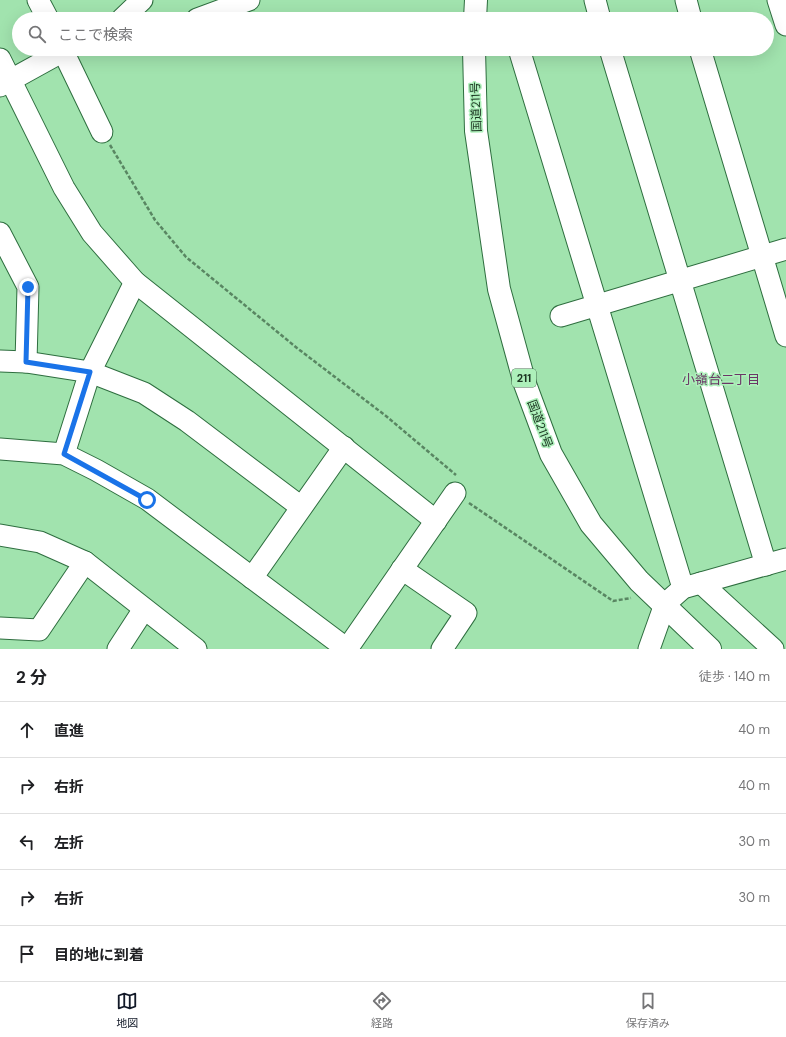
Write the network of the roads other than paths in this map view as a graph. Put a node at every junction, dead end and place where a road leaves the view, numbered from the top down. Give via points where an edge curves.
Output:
1 (38, 0) edge
2 (249, 0) edge
3 (476, 0) edge
4 (595, 0) edge
5 (686, 0) edge
6 (778, 0) edge
7 (44, 12) edge
8 (216, 12) edge
9 (475, 12) edge
10 (598, 12) edge
11 (689, 12) edge
12 (786, 25) edge
13 (53, 56) edge
14 (67, 56) edge
15 (474, 56) edge
16 (522, 56) edge
17 (612, 56) edge
18 (702, 56) edge
19 (0, 59) edge
20 (5, 83) edge
21 (102, 132) road end
22 (0, 233) edge
23 (786, 249) edge
24 (762, 256) junction
25 (680, 281) junction
26 (135, 282) junction
27 (597, 305) junction
28 (562, 316) dead end
29 (786, 336) edge
30 (0, 361) edge
31 (26, 362) junction
32 (90, 372) junction
33 (344, 448) junction
34 (0, 449) edge
35 (64, 454) junction
36 (455, 493) road end
37 (302, 507) junction
38 (436, 521) junction
39 (0, 535) edge
40 (786, 559) edge
41 (85, 562) junction
42 (766, 565) junction
43 (402, 569) junction
44 (252, 578) junction
45 (692, 586) junction
46 (659, 599) junction
47 (144, 610) junction
48 (0, 628) edge
49 (786, 646) edge
50 (118, 649) edge
51 (196, 649) edge
52 (347, 649) edge
53 (442, 649) edge
54 (649, 649) edge
55 (710, 649) edge
56 (773, 649) edge
57 (778, 649) edge

1 - 7 street
2 - 8 street
3 - 9 highway
4 - 10 street
5 - 11 street
6 - 12 street
13 - 20 street
14 - 21 street
15 - 46 highway, 国道211号 / 211 via 476,131 499,289 525,384 551,454 590,524 639,581
16 - 27 street
17 - 25 street
18 - 24 street
19 - 20 street
20 - 26 street via 92,234
22 - 31 street via 28,287
23 - 24 street
24 - 25 street
24 - 29 street
25 - 27 street
25 - 42 street
26 - 32 street
26 - 33 street
27 - 28 street
27 - 45 street
30 - 31 street
31 - 32 street
32 - 35 street
32 - 37 street via 144,393 187,421
33 - 37 street
33 - 38 street
34 - 35 street
35 - 44 street via 147,500
36 - 38 street
37 - 44 street
38 - 43 street
39 - 41 street via 40,542
40 - 42 street
41 - 47 street
41 - 48 street via 39,630
42 - 45 street
43 - 52 street
43 - 53 street via 466,613
44 - 52 street
45 - 46 street
45 - 56 street
46 - 54 street
46 - 55 highway, 国道211号 / 211
47 - 50 street
47 - 51 street
49 - 57 street

